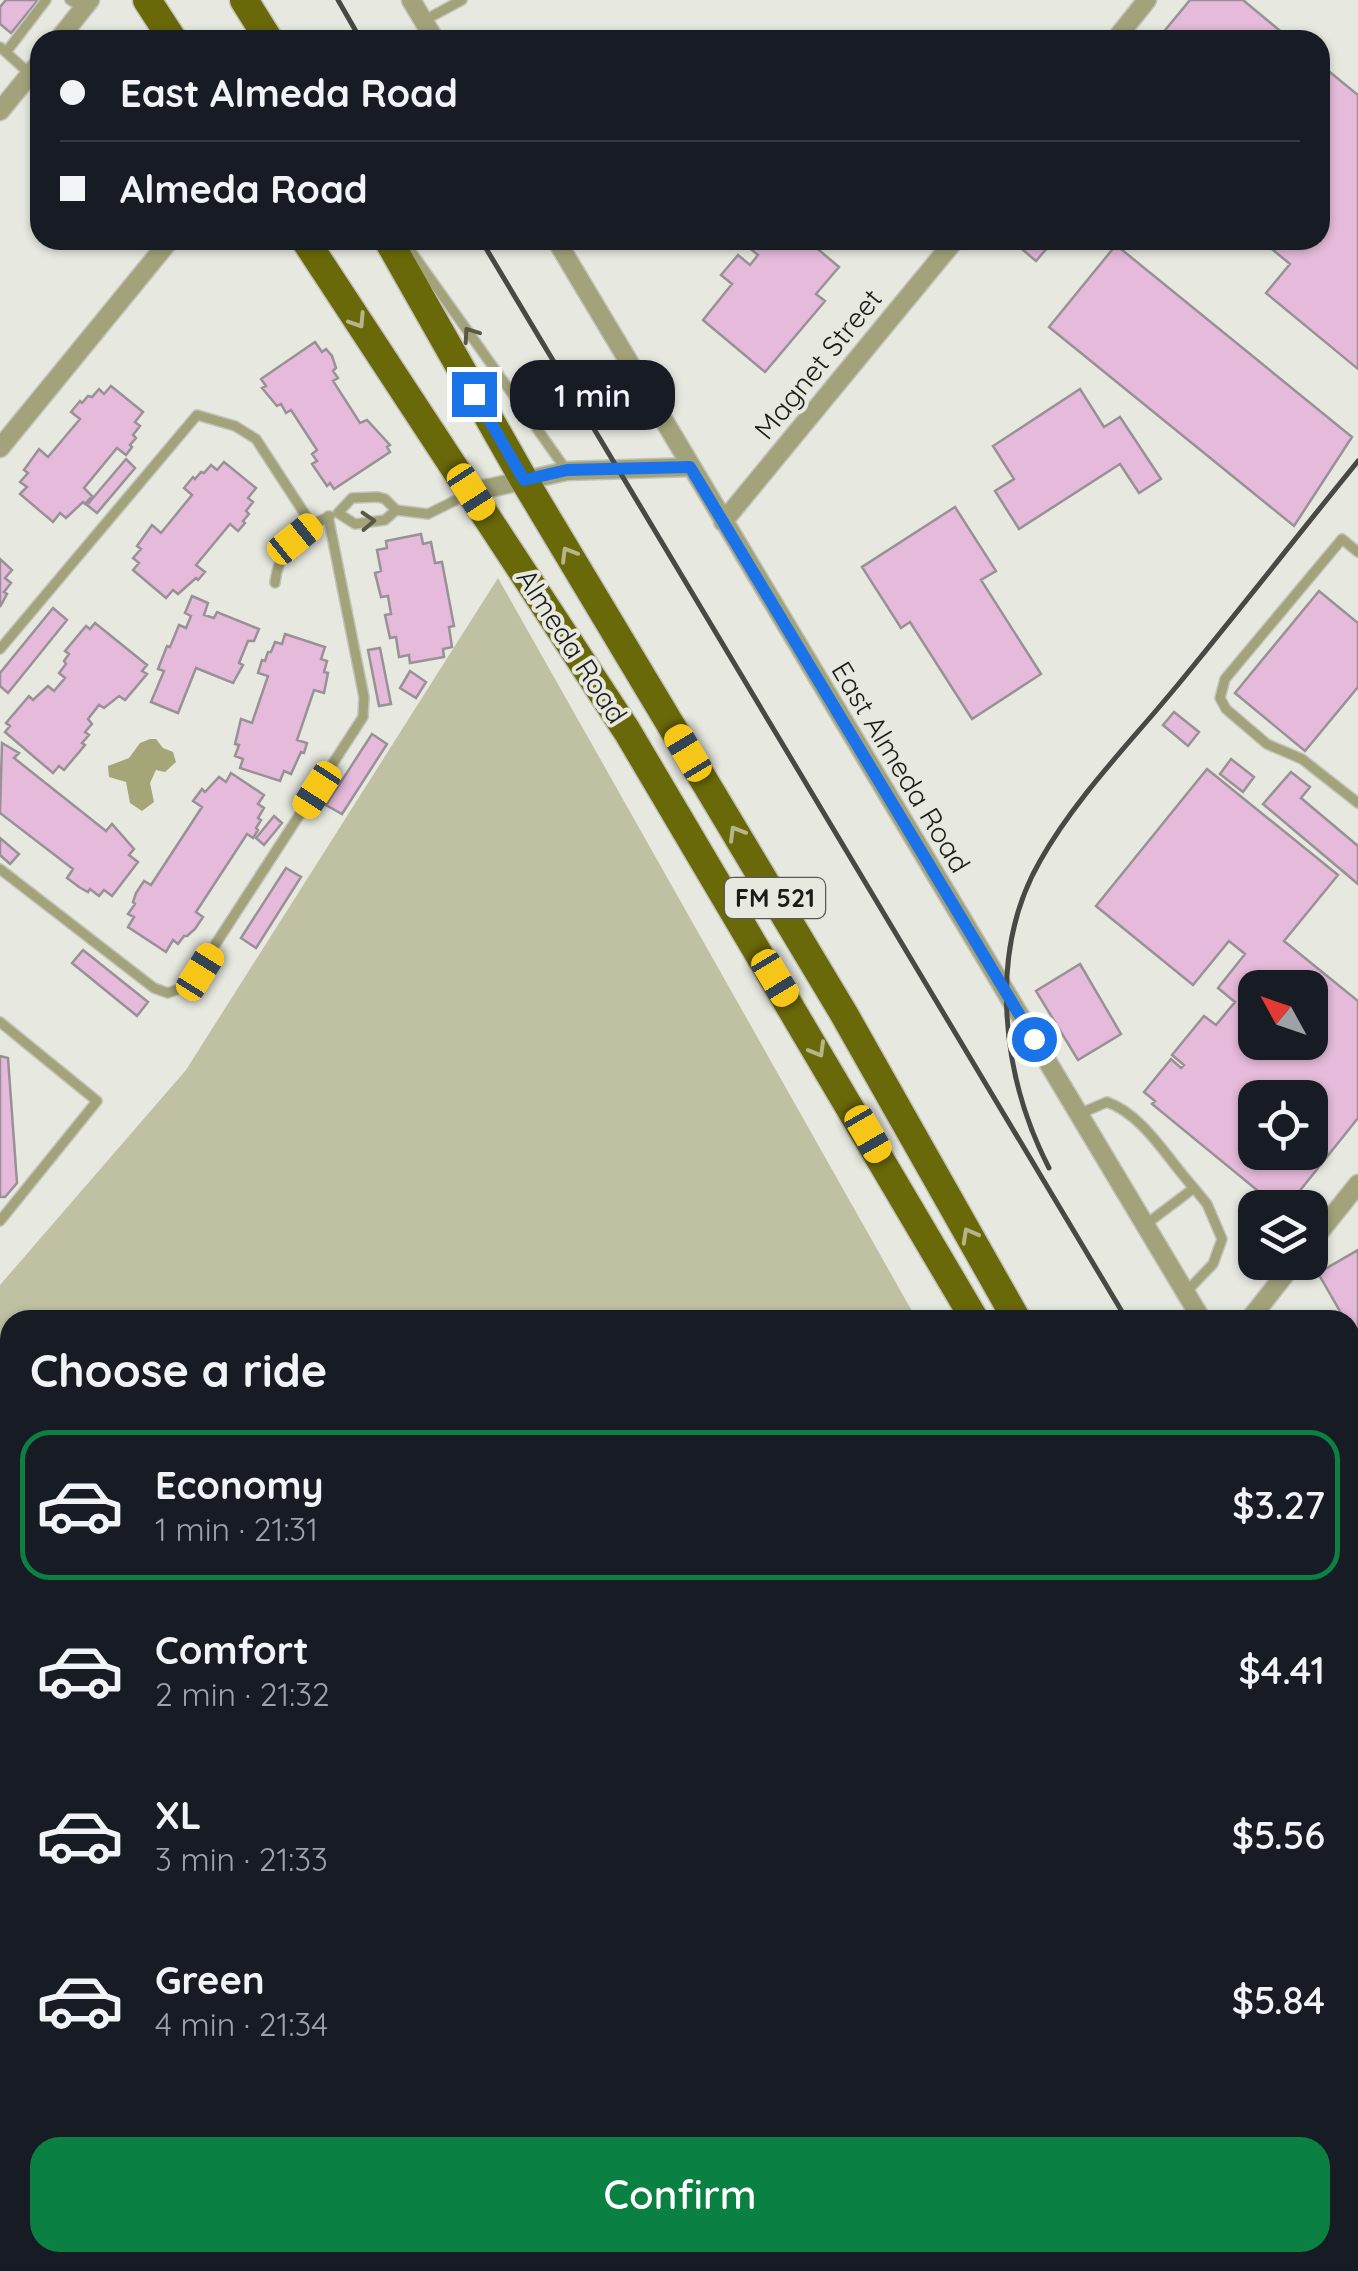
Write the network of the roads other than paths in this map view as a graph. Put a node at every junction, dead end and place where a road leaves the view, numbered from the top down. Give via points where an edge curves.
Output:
1 (46, 0) edge
2 (147, 0) edge
3 (244, 0) edge
4 (410, 0) edge
5 (462, 0) edge
6 (1147, 0) edge
7 (81, 3) edge
8 (424, 21) junction
9 (71, 30) edge
10 (167, 30) edge
11 (263, 30) edge
12 (429, 30) edge
13 (1123, 30) edge
14 (4, 49) edge
15 (30, 65) edge
16 (30, 74) edge
17 (0, 111) edge
18 (162, 250) edge
19 (312, 250) edge
20 (394, 250) edge
21 (410, 250) edge
22 (562, 250) edge
23 (947, 250) edge
24 (0, 448) edge
25 (690, 467) junction
26 (567, 470) junction
27 (524, 480) junction
28 (471, 492) junction
29 (396, 510) junction
30 (333, 514) junction
31 (723, 522) junction
32 (312, 526) junction
33 (1358, 552) edge
34 (275, 583) dead end
35 (0, 649) edge
36 (1358, 802) edge
37 (0, 869) edge
38 (0, 1022) edge
39 (1078, 1114) junction
40 (1358, 1184) edge
41 (1194, 1188) junction
42 (0, 1221) edge
43 (1328, 1222) edge
44 (1145, 1225) junction
45 (1281, 1280) edge
46 (1186, 1292) junction
47 (970, 1310) edge
48 (1011, 1310) edge
49 (1196, 1310) edge
50 (1257, 1310) edge

1 - 14 lane
2 - 10 main road
3 - 11 main road
4 - 8 street
5 - 8 lane
6 - 13 street
7 - 9 street
8 - 12 street
14 - 15 lane
16 - 17 street
18 - 24 street
19 -> 28 main road, Almeda Road / FM 521
20 - 27 main road, Almeda Road / FM 521
26 -> 21 lane
22 - 25 street, East Almeda Road
23 - 31 street, Magnet Street
25 - 26 street
25 - 31 street, East Almeda Road
26 - 27 street
27 - 28 street
48 -> 27 main road, Almeda Road / FM 521 via 844,1014
28 - 29 lane via 433,513
28 -> 47 main road, Almeda Road / FM 521 via 627,731
30 -> 29 lane via 355,524 384,520
29 - 30 lane via 385,499 364,497
30 - 32 lane
30 - 37 lane via 363,717 189,985 168,993 154,988
31 - 39 street, East Almeda Road
32 - 34 lane via 285,550
32 - 35 lane via 256,439 197,415
33 - 36 lane via 1342,539 1225,679 1220,698 1268,744 1302,759
38 - 42 lane via 97,1101
39 - 41 lane via 1107,1102 1120,1107
39 - 44 street, East Almeda Road
40 - 43 street
41 - 44 lane
41 - 46 lane via 1222,1240 1213,1264
44 - 46 street, East Almeda Road
45 - 50 street
46 - 49 street, East Almeda Road

